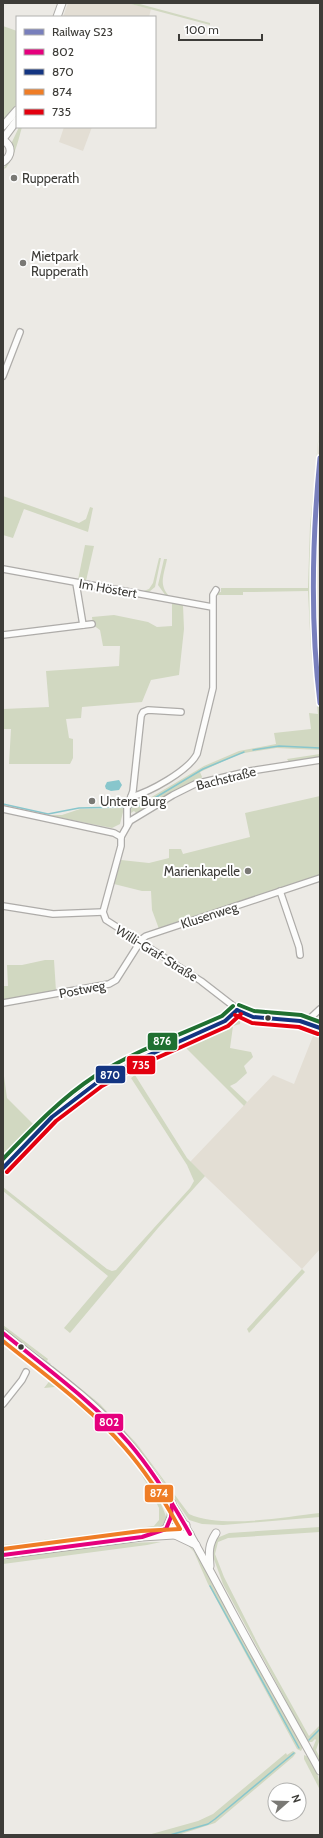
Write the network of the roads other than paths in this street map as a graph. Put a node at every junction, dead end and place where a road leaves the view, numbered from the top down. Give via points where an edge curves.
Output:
1 (62, 3) edge
2 (57, 16) edge
3 (16, 111) edge
4 (16, 122) edge
5 (3, 126) edge
6 (16, 128) edge
7 (5, 141) edge
8 (3, 162) edge
9 (20, 332) dead end
10 (3, 376) edge
11 (3, 569) edge
12 (76, 583) junction
13 (216, 590) dead end
14 (212, 607) junction
15 (92, 624) dead end
16 (83, 625) junction
17 (3, 635) edge
18 (181, 712) dead end
19 (320, 760) edge
20 (131, 797) junction
21 (3, 809) edge
22 (127, 824) junction
23 (121, 837) junction
24 (320, 878) edge
25 (280, 891) junction
26 (3, 906) edge
27 (103, 912) junction
28 (140, 942) junction
29 (300, 956) dead end
30 (3, 1003) edge
31 (320, 1009) edge
32 (237, 1010) junction
33 (306, 1022) junction
34 (320, 1028) edge
35 (3, 1168) edge
36 (3, 1333) edge
37 (26, 1372) dead end
38 (3, 1404) edge
39 (172, 1503) junction
40 (186, 1525) junction
41 (166, 1529) junction
42 (216, 1533) dead end
43 (190, 1534) junction
44 (173, 1535) junction
45 (142, 1536) junction
46 (196, 1545) junction
47 (3, 1555) edge
48 (210, 1570) junction
49 (320, 1772) edge

1 - 2 main road
3 - 5 main road
4 - 7 main road
6 - 7 main road
7 - 8 main road via 10,154
9 - 10 street
11 - 12 street, Im Höstert
12 - 14 street, Im Höstert
12 - 16 street
13 - 14 street via 212,595
14 - 20 street via 213,688 197,754 183,771
15 - 16 street
16 - 17 street
18 - 20 street via 148,710 141,716
19 - 22 street, Bachstraße via 203,781 180,791
20 - 22 street
21 - 23 street via 114,833
22 - 23 street
23 - 27 street via 121,846
24 - 25 street, Klusenweg
25 - 28 street, Klusenweg via 151,934
25 - 29 street
26 - 27 street via 53,914
27 - 28 street, Willi-Graf-Straße via 108,922
28 - 30 street, Postweg via 116,980 109,984
28 - 32 street, Willi-Graf-Straße via 201,981
31 - 33 street
32 - 33 street, Willi-Graf-Straße via 253,1017 286,1018
32 - 35 street via 225,1021 138,1060 99,1081 52,1117
33 - 34 street, Willi-Graf-Straße
36 - 39 main road via 55,1374 119,1432
37 - 38 street
39 - 40 main road
39 - 41 main road via 171,1517
40 - 41 main road
40 - 43 main road
41 - 45 main road
42 - 48 main road via 208,1550
43 - 44 main road
43 - 46 main road
44 - 45 main road
44 - 46 main road
45 - 47 main road
46 - 48 main road
48 - 49 main road

